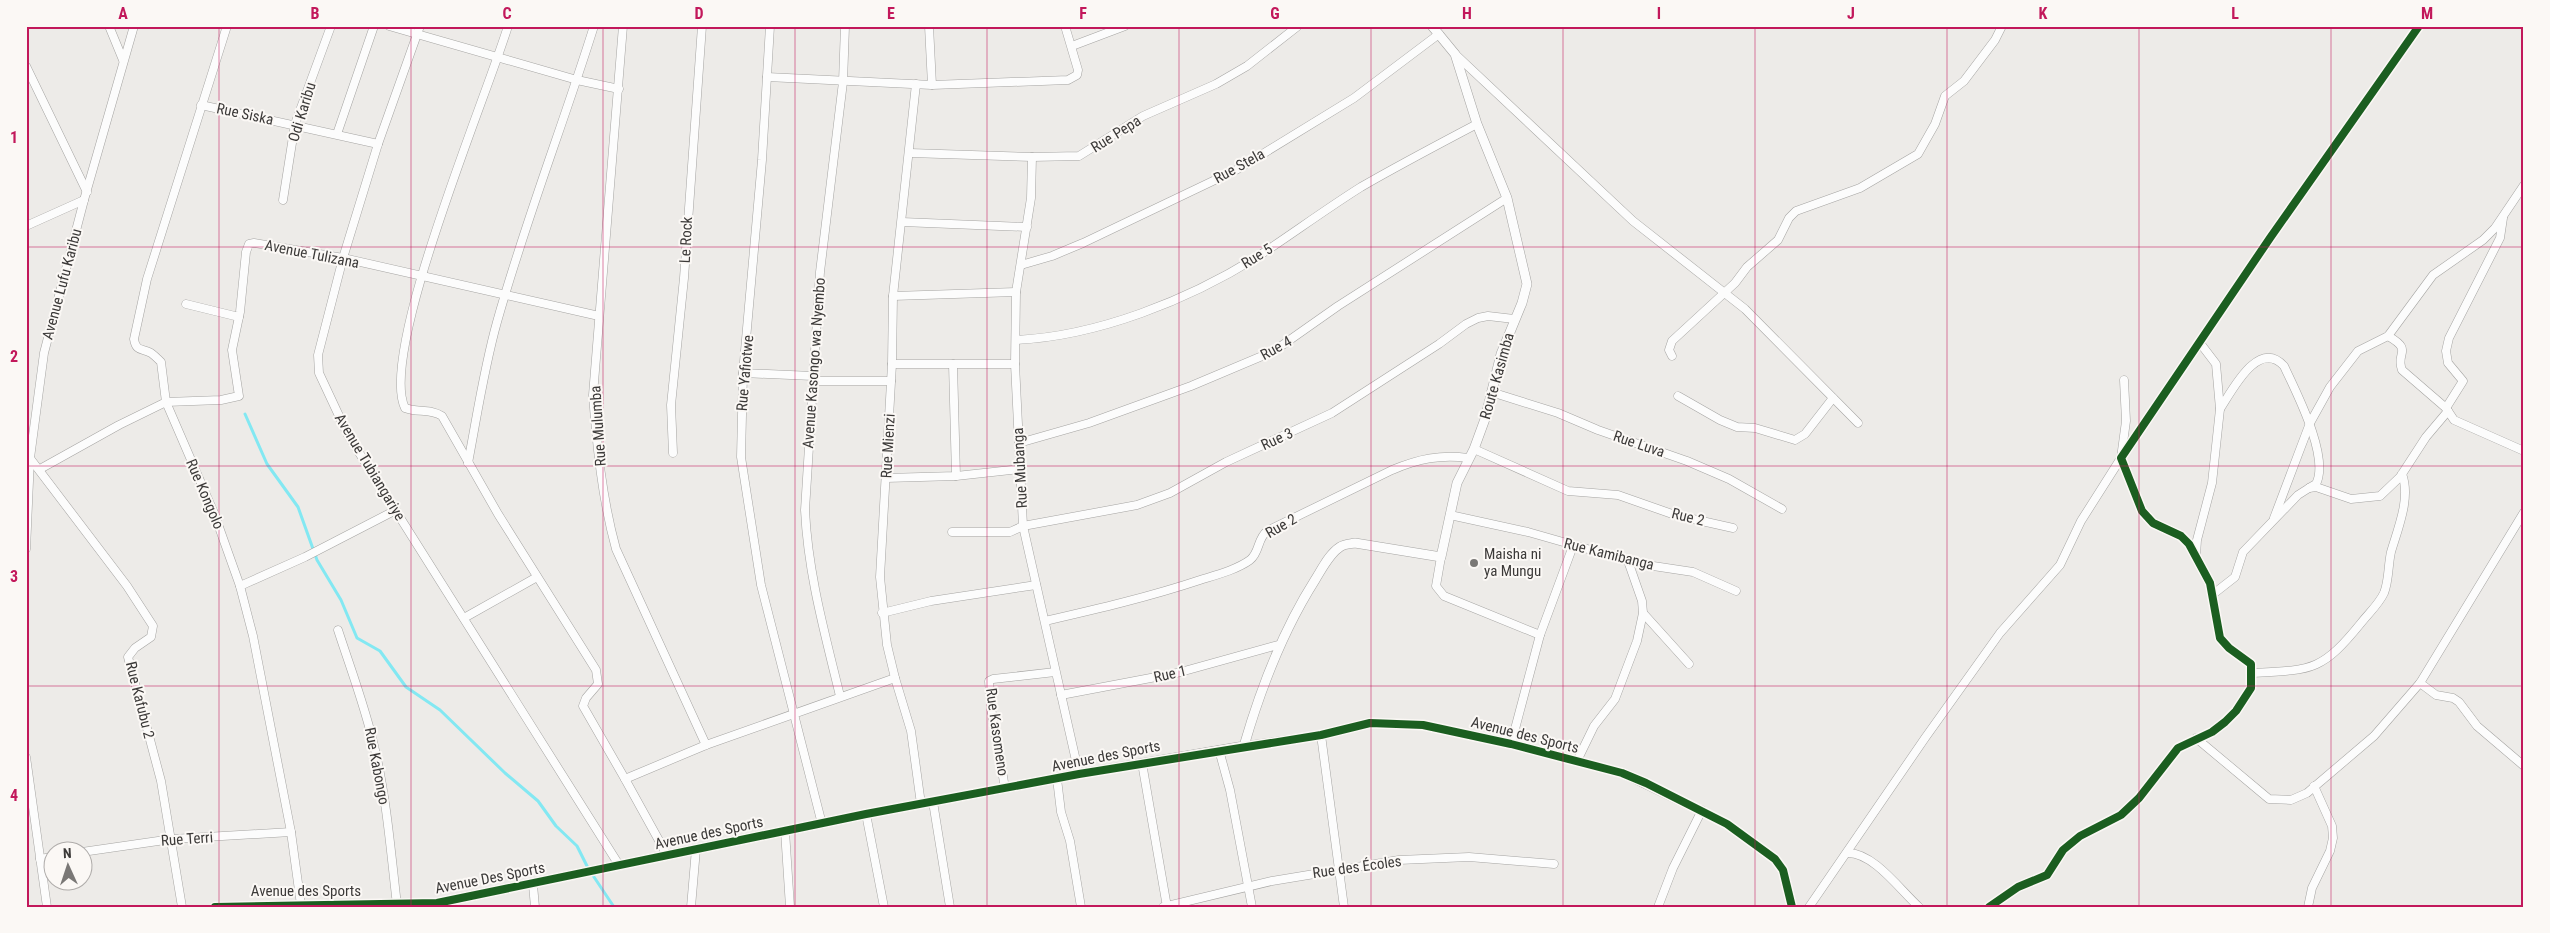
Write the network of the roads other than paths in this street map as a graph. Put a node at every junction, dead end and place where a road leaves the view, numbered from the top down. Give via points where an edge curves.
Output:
1 (109, 26) edge
2 (134, 26) edge
3 (227, 26) edge
4 (331, 26) edge
5 (374, 26) edge
6 (389, 26) edge
7 (420, 26) edge
8 (508, 26) edge
9 (594, 26) edge
10 (623, 26) edge
11 (702, 26) edge
12 (770, 26) edge
13 (845, 26) edge
14 (929, 26) edge
15 (1065, 26) edge
16 (1125, 26) edge
17 (1298, 26) edge
18 (1432, 26) edge
19 (2002, 26) edge
20 (2419, 26) edge
21 (1439, 34) junction
22 (417, 35) junction
23 (1072, 46) junction
24 (1455, 54) junction
25 (499, 57) junction
26 (123, 60) junction
27 (26, 66) edge
28 (767, 77) junction
29 (577, 80) junction
30 (843, 82) junction
31 (916, 84) junction
32 (932, 84) junction
33 (619, 89) junction
34 (201, 104) junction
35 (295, 124) junction
36 (1478, 124) junction
37 (337, 134) junction
38 (378, 144) junction
39 (910, 153) junction
40 (1032, 158) junction
41 (2524, 185) edge
42 (85, 196) junction
43 (1506, 198) junction
44 (283, 200) dead end
45 (2504, 214) junction
46 (902, 222) junction
47 (26, 226) edge
48 (1027, 227) junction
49 (343, 258) junction
50 (1021, 265) junction
51 (422, 278) junction
52 (1016, 292) junction
53 (1725, 292) junction
54 (504, 296) junction
55 (893, 296) junction
56 (186, 304) dead end
57 (599, 316) junction
58 (239, 317) junction
59 (1514, 319) junction
60 (2388, 336) junction
61 (1016, 340) junction
62 (2200, 343) junction
63 (1672, 356) dead end
64 (892, 364) junction
65 (952, 364) junction
66 (1015, 364) junction
67 (743, 373) junction
68 (813, 379) junction
69 (2124, 380) dead end
70 (891, 381) junction
71 (1491, 392) junction
72 (1678, 396) dead end
73 (1833, 398) junction
74 (166, 402) junction
75 (2220, 409) junction
76 (2447, 409) junction
77 (2310, 423) junction
78 (1858, 424) dead end
79 (1019, 443) junction
80 (1474, 448) junction
81 (2524, 451) edge
82 (673, 453) dead end
83 (28, 456) edge
84 (1468, 458) junction
85 (2121, 458) junction
86 (468, 463) junction
87 (40, 469) junction
88 (1020, 469) junction
89 (2402, 474) junction
90 (956, 476) junction
91 (886, 478) junction
92 (2310, 488) junction
93 (396, 510) junction
94 (1782, 510) dead end
95 (2524, 512) edge
96 (1450, 515) junction
97 (2274, 518) junction
98 (1022, 526) junction
99 (1733, 528) dead end
100 (952, 532) dead end
101 (1573, 546) junction
102 (26, 549) edge
103 (1441, 557) junction
104 (2196, 557) junction
105 (1628, 561) junction
106 (537, 577) junction
107 (1036, 585) junction
108 (240, 586) junction
109 (1736, 591) dead end
110 (2212, 595) junction
111 (882, 612) junction
112 (1643, 613) junction
113 (464, 618) junction
114 (1045, 621) junction
115 (338, 630) dead end
116 (1540, 635) junction
117 (1278, 645) junction
118 (1689, 664) dead end
119 (1055, 672) junction
120 (2252, 672) junction
121 (895, 678) junction
122 (2420, 683) junction
123 (1061, 695) junction
124 (840, 696) junction
125 (796, 713) junction
126 (1321, 735) junction
127 (2196, 738) junction
128 (1511, 744) junction
129 (706, 745) junction
130 (1244, 746) junction
131 (26, 747) edge
132 (1219, 750) junction
133 (26, 757) edge
134 (1577, 761) junction
135 (1142, 763) junction
136 (2524, 766) edge
137 (1080, 774) junction
138 (625, 779) junction
139 (1057, 779) junction
140 (28, 786) edge
141 (2314, 786) junction
142 (1005, 788) junction
143 (933, 802) junction
144 (921, 804) junction
145 (1702, 810) junction
146 (866, 814) junction
147 (822, 824) junction
148 (785, 831) junction
149 (291, 832) junction
150 (172, 839) junction
151 (696, 849) junction
152 (92, 851) edge
153 (1848, 853) junction
154 (667, 855) junction
155 (40, 858) joint
156 (1554, 864) dead end
157 (619, 865) junction
158 (1338, 869) junction
159 (596, 871) joint
160 (533, 885) junction
161 (1249, 887) junction
162 (301, 905) junction
163 (397, 905) junction
164 (412, 906) edge
165 (1166, 906) edge
166 (47, 907) edge
167 (182, 907) edge
168 (215, 907) edge
169 (535, 907) edge
170 (691, 907) edge
171 (790, 907) edge
172 (884, 907) edge
173 (950, 907) edge
174 (1081, 907) edge
175 (1252, 907) edge
176 (1344, 907) edge
177 (1658, 907) edge
178 (1792, 907) edge
179 (1809, 907) edge
180 (1919, 907) edge
181 (1989, 907) edge
182 (2308, 907) edge

1 - 26 street
2 - 26 street, Avenue Lufu Karibu
3 - 34 street
4 - 35 street, Odi Karibu
5 - 37 street
6 - 22 street
7 - 22 street, Avenue Tubiangariye
8 - 25 street
9 - 29 street
10 - 33 street, Rue Mulumba
11 - 82 street, Le Rock via 684,278 671,405
12 - 28 street, Rue Yafiotwe
13 - 30 street, Avenue Kasongo wa Nyembo
14 - 32 street
15 - 23 street
16 - 23 street
17 - 40 street, Rue Pepa via 1247,66 1216,84 1143,116 1079,156
18 - 21 street, Route Kasimba
19 - 53 street via 1964,81 1945,96 1935,124 1918,154 1860,188 1796,211 1778,240
20 - 62 street
21 - 24 street, Route Kasimba
21 - 50 street, Rue Stela via 1354,98 1238,169 1076,246
22 - 25 street
22 - 38 street, Avenue Tubiangariye
23 - 32 street via 1078,70 1074,78 1057,82
24 - 36 street, Route Kasimba
24 - 53 street, Route Kasimba via 1633,221
25 - 29 street
25 - 51 street via 440,218
26 - 42 street, Avenue Lufu Karibu
27 - 42 street
28 - 30 street
28 - 67 street, Rue Yafiotwe
29 - 33 street
29 - 54 street
30 - 31 street
30 - 68 street, Avenue Kasongo wa Nyembo via 820,272
31 - 32 street
31 - 39 street, Rue Mienzi
33 - 57 street, Rue Mulumba
34 - 35 street, Rue Siska
34 - 74 street, Rue Kongolo via 148,280 134,339 139,350 151,353 161,362
35 - 37 street, Rue Siska
35 - 44 street, Odi Karibu
36 - 43 street, Route Kasimba
36 - 61 street, Rue 5 via 1360,188 1219,279 1131,317 1068,335
37 - 38 street, Rue Siska
38 - 49 street, Avenue Tubiangariye
39 - 40 street, Rue Pepa
39 - 46 street, Rue Mienzi
40 - 48 street, Rue Mubanga
41 - 45 street
42 - 47 street
42 - 83 street, Avenue Lufu Karibu via 44,354
43 - 59 street, Route Kasimba via 1527,284
43 - 79 street, Rue 4 via 1274,351 1191,386 1089,423
45 - 60 street via 2484,240 2433,275
45 - 76 street via 2500,238 2449,338 2448,363 2463,381
46 - 48 street
46 - 55 street, Rue Mienzi
48 - 50 street, Rue Mubanga
49 - 51 street, Avenue Tulizana
49 - 58 street, Avenue Tulizana via 249,244
49 - 93 street, Avenue Tubiangariye via 318,355 318,373 348,435
50 - 52 street, Rue Mubanga
51 - 54 street, Avenue Tulizana
51 - 86 street via 411,312 401,368 401,400 405,408 431,410 442,416
52 - 55 street
52 - 61 street, Rue Mubanga
53 - 63 street via 1672,341 1669,345
53 - 73 street, Route Kasimba
54 - 57 street, Avenue Tulizana
54 - 86 street via 486,365
55 - 64 street, Rue Mienzi
56 - 58 street
57 - 129 street, Rue Mulumba via 593,395 607,515 616,548
58 - 74 street, Avenue Tulizana via 232,350 239,396 221,400
59 - 71 street, Route Kasimba
59 - 98 street, Rue 3 via 1488,316 1472,321 1332,413 1226,462 1170,493 1138,505
60 - 76 street via 2403,348 2402,370
60 - 77 street via 2358,351 2326,394
61 - 66 street, Rue Mubanga
62 - 75 street via 2216,364
62 - 85 street
64 - 65 street
64 - 70 street, Rue Mienzi
65 - 66 street
65 - 90 street
66 - 79 street, Rue Mubanga
67 - 68 street
67 - 125 street, Rue Yafiotwe via 740,440 743,482 761,585
68 - 70 street
68 - 124 street, Avenue Kasongo wa Nyembo via 806,545 812,585
69 - 85 street via 2126,421
70 - 91 street, Rue Mienzi
71 - 80 street, Route Kasimba
71 - 94 street, Rue Luva via 1687,461 1729,479
72 - 73 street via 1737,427 1795,440 1805,434
73 - 78 street, Route Kasimba
74 - 87 street via 119,424
74 - 108 street, Rue Kongolo via 214,513
75 - 77 street via 2254,362 2272,358 2284,366
75 - 104 street via 2212,483 2197,540
76 - 81 street via 2454,420
76 - 89 street
77 - 92 street via 2320,470 2316,484
77 - 97 street
79 - 88 street, Rue Mubanga
80 - 84 street, Route Kasimba
80 - 99 street, Rue 2 via 1568,491 1618,495 1675,515
83 - 87 street, Rue Kafubu 2
83 - 102 street, Avenue Lufu Karibu
84 - 96 street, Route Kasimba via 1457,482
84 - 114 street, Rue 2 via 1433,457 1392,470 1267,531 1261,536 1258,549 1249,561 1221,574
85 - 104 street via 2142,511 2153,523 2181,536
85 - 153 street via 2081,521 2060,565 2000,633 1924,738
86 - 106 street
87 - 150 street, Rue Kafubu 2 via 153,626 151,637 128,657 161,782
88 - 90 street
88 - 98 street, Rue Mubanga
89 - 92 street via 2385,493 2372,499 2351,499 2320,488
89 - 120 street via 2406,497 2391,552 2386,589 2380,600 2339,650 2320,664 2301,669
90 - 91 street
91 - 111 street, Rue Mienzi via 880,577
92 - 97 street via 2298,494
93 - 108 street
93 - 113 street, Avenue Tubiangariye
95 - 122 street
96 - 101 street, Rue Kamibanga via 1528,532
96 - 103 street, Route Kasimba
97 - 110 street via 2243,552 2235,577
98 - 100 street, Rue 3 via 1010,532
98 - 107 street, Rue Mubanga
101 - 105 street, Rue Kamibanga
101 - 116 street
103 - 116 street, Route Kasimba via 1436,586 1444,596
103 - 117 street via 1355,543 1342,545 1326,562
104 - 110 street via 2210,583
105 - 109 street, Rue Kamibanga via 1693,572
105 - 112 street
106 - 113 street
106 - 138 street via 596,670 598,684 583,706
107 - 111 street
107 - 114 street, Rue Mubanga
108 - 149 street, Rue Kongolo
110 - 120 street via 2220,638 2228,648 2251,664
111 - 121 street, Rue Mienzi
112 - 118 street
112 - 134 street via 1637,641 1615,698 1594,726
113 - 157 street, Avenue Tubiangariye
114 - 119 street, Rue Mubanga
115 - 163 street, Rue Kabongo via 376,753
116 - 128 street
117 - 123 street, Rue 1 via 1177,673
117 - 130 street
119 - 123 street, Rue Mubanga
119 - 142 street, Rue Kasomeno via 990,681 991,708
120 - 127 street via 2251,688 2236,712 2212,732
121 - 124 street
121 - 144 street, Rue Mienzi via 911,731
122 - 136 street via 2436,695 2459,702 2477,726
122 - 141 street via 2374,736
123 - 137 street, Rue Mubanga
124 - 125 street
125 - 129 street
125 - 147 street, Rue Yafiotwe
126 - 128 street, Avenue des Sports via 1370,723 1423,725
126 - 130 street, Avenue des Sports
126 - 158 street
127 - 141 street via 2268,800 2291,800
127 - 181 street via 2178,748 2122,815 2080,836 2063,850 2047,875 2018,887
128 - 134 street, Avenue des Sports
129 - 138 street
130 - 132 street, Avenue des Sports
131 - 133 street
132 - 135 street, Avenue des Sports
132 - 161 street
133 - 140 street
134 - 145 street, Avenue des Sports via 1622,773
135 - 137 street, Avenue des Sports
135 - 165 street
137 - 139 street, Avenue des Sports
138 - 154 street
139 - 142 street, Avenue des Sports
139 - 174 street
140 - 155 street
141 - 182 street via 2332,826 2333,838 2312,888
142 - 143 street, Avenue des Sports
143 - 144 street, Avenue des Sports
143 - 173 street
144 - 146 street, Avenue des Sports
145 - 177 street
145 - 178 street, Avenue des Sports via 1727,824 1780,864
146 - 147 street, Avenue des Sports
146 - 172 street
147 - 148 street, Avenue des Sports
148 - 151 street, Avenue des Sports
148 - 171 street
149 - 150 street, Rue Terri
149 - 162 street, Rue Kongolo
150 - 152 street, Rue Terri
150 - 167 street, Rue Kafubu 2
151 - 154 street, Avenue des Sports
151 - 170 street
153 - 179 street
153 - 180 street via 1861,854 1872,862
154 - 157 street, Avenue des Sports
155 - 166 street
156 - 158 street, Rue des Écoles via 1469,857 1399,860
157 - 159 street, Avenue des Sports
158 - 161 street, Rue des Écoles
158 - 176 street
159 - 160 street, Avenue Des Sports
160 - 164 street, Avenue Des Sports
160 - 169 street
161 - 165 street, Rue des Écoles
161 - 175 street
162 - 163 street, Avenue des Sports
162 - 168 street, Avenue des Sports
163 - 164 street, Avenue Des Sports

